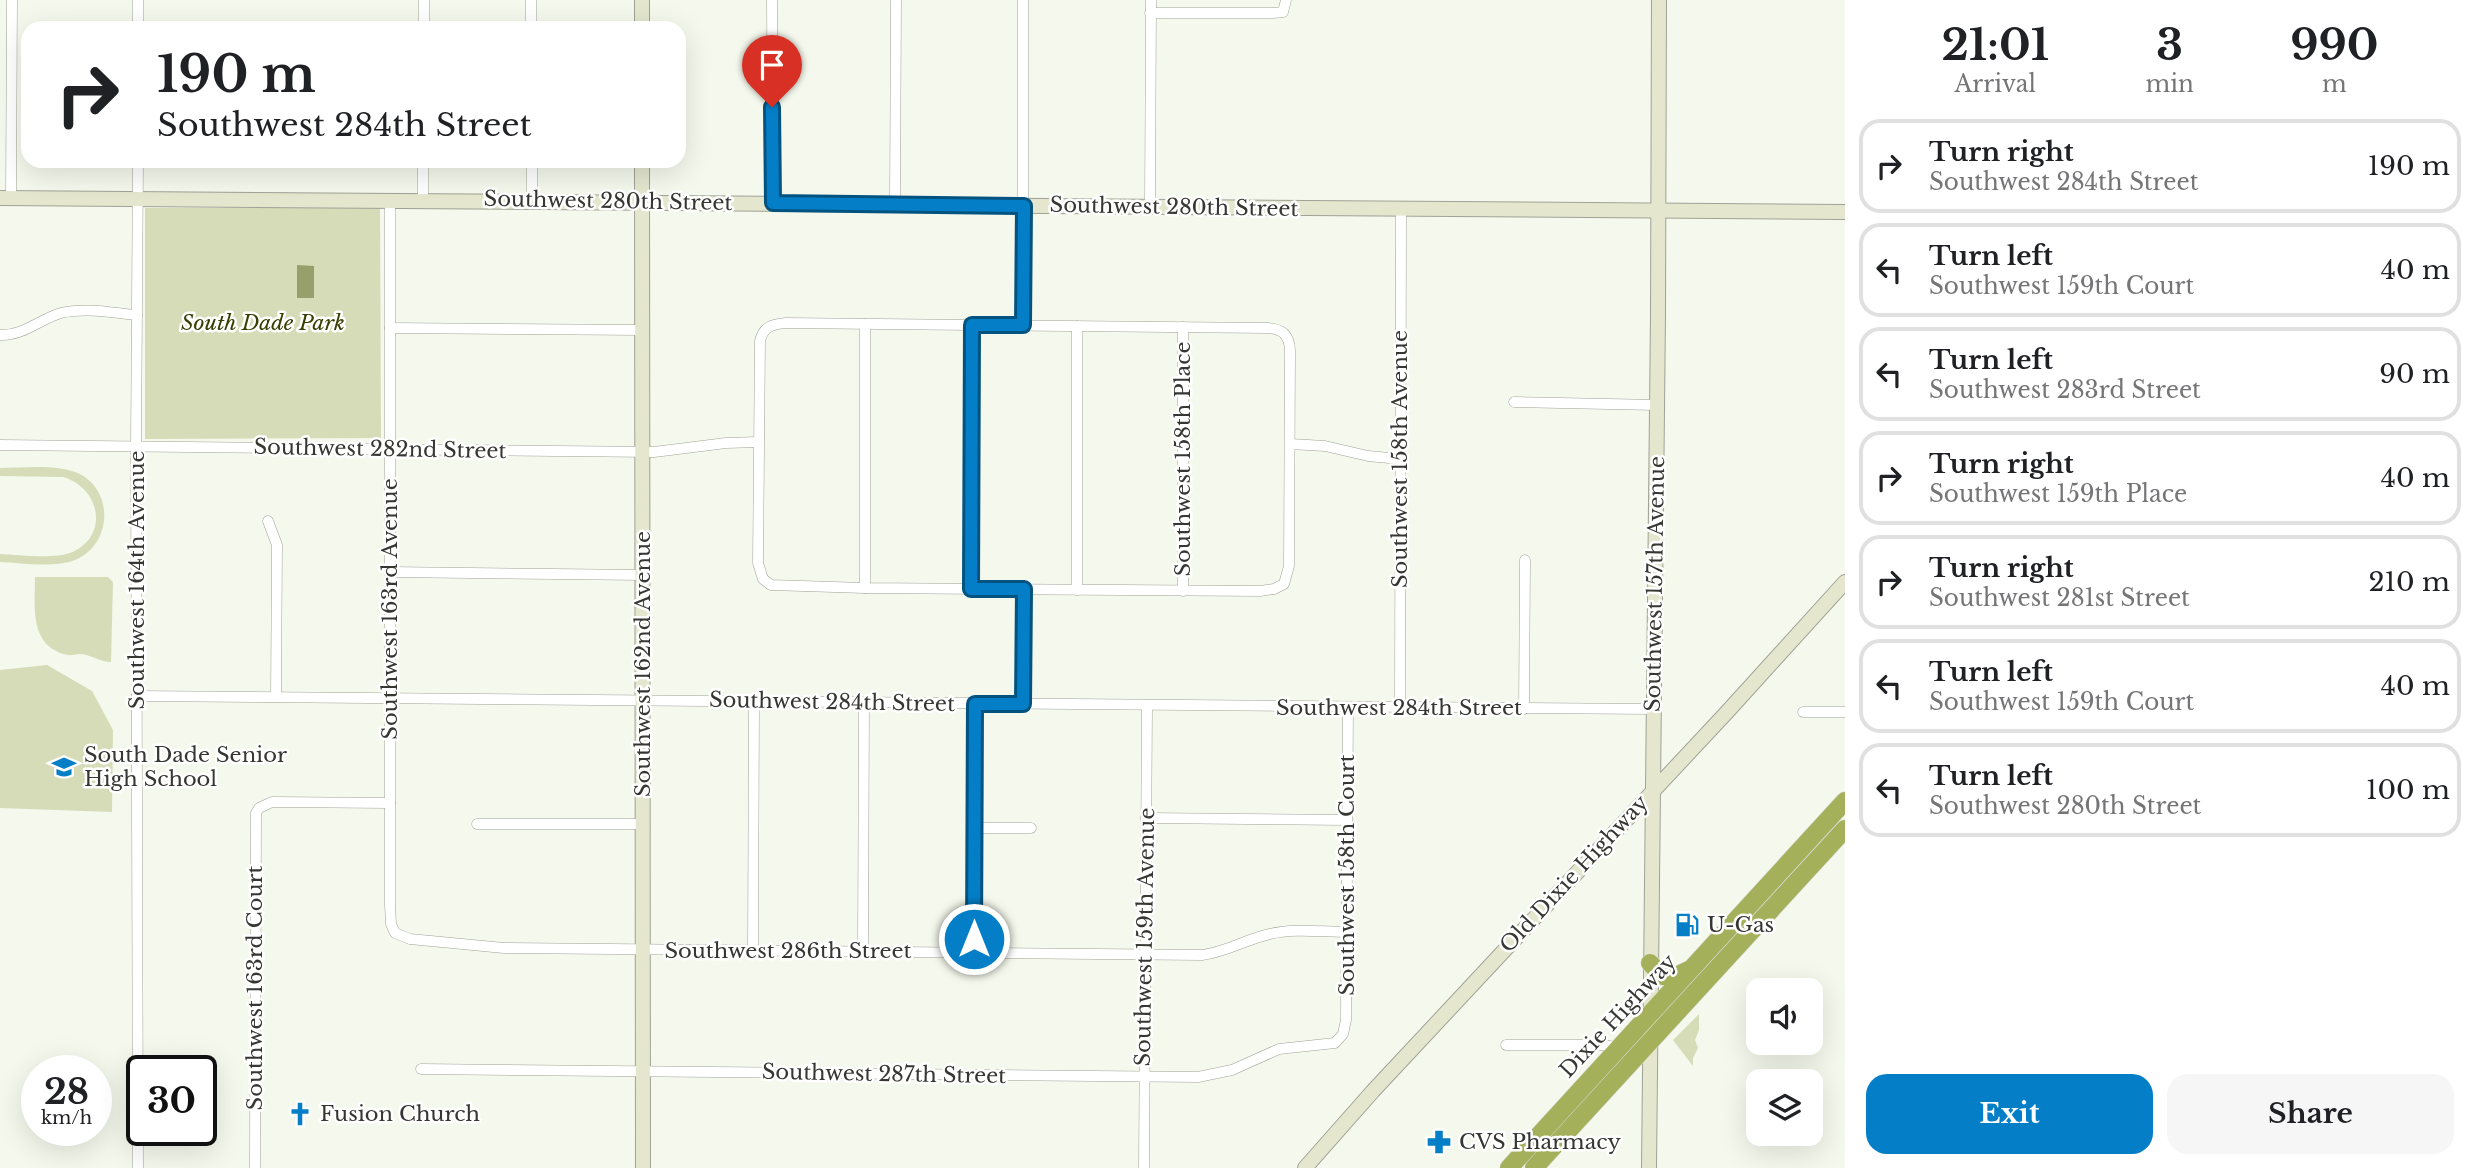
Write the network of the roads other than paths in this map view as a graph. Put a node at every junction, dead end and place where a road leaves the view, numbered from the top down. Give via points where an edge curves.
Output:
1 (12, 0) edge
2 (138, 0) edge
3 (424, 0) edge
4 (531, 0) edge
5 (642, 0) edge
6 (772, 0) edge
7 (896, 0) edge
8 (1023, 0) edge
9 (1151, 0) edge
10 (1286, 0) edge
11 (1659, 0) edge
12 (1150, 13) junction
13 (138, 21) edge
14 (424, 21) edge
15 (531, 21) edge
16 (642, 21) edge
17 (138, 168) edge
18 (423, 168) edge
19 (532, 168) edge
20 (642, 168) edge
21 (138, 197) junction
22 (5, 198) edge
23 (390, 200) junction
24 (423, 200) junction
25 (532, 200) junction
26 (642, 201) junction
27 (773, 203) junction
28 (895, 204) junction
29 (1024, 206) junction
30 (1150, 207) junction
31 (1401, 210) junction
32 (1658, 211) junction
33 (1845, 212) edge
34 (137, 315) junction
35 (865, 324) junction
36 (972, 325) junction
37 (1023, 325) junction
38 (1077, 326) junction
39 (1183, 327) junction
40 (390, 328) junction
41 (643, 330) junction
42 (0, 335) edge
43 (1514, 402) dead end
44 (1657, 405) junction
45 (758, 442) junction
46 (1290, 444) junction
47 (0, 445) edge
48 (136, 446) junction
49 (390, 449) junction
50 (643, 452) junction
51 (1400, 459) junction
52 (268, 521) dead end
53 (1525, 560) dead end
54 (390, 572) junction
55 (643, 575) junction
56 (1845, 582) edge
57 (865, 588) junction
58 (971, 589) junction
59 (1024, 589) junction
60 (1077, 590) junction
61 (1183, 591) junction
62 (137, 696) junction
63 (276, 696) junction
64 (390, 698) junction
65 (643, 701) junction
66 (754, 702) junction
67 (864, 703) junction
68 (975, 704) junction
69 (1023, 704) junction
70 (1147, 706) junction
71 (1348, 707) junction
72 (1400, 708) junction
73 (1524, 709) junction
74 (1653, 709) junction
75 (1803, 712) dead end
76 (1845, 712) edge
77 (1652, 789) junction
78 (1845, 801) edge
79 (390, 803) junction
80 (1146, 818) junction
81 (1347, 820) junction
82 (477, 824) dead end
83 (643, 824) junction
84 (975, 828) junction
85 (1031, 828) dead end
86 (1845, 829) edge
87 (396, 933) joint
88 (1347, 933) junction
89 (643, 950) junction
90 (753, 950) junction
91 (863, 952) junction
92 (974, 952) junction
93 (1146, 954) junction
94 (1650, 963) junction
95 (1692, 969) junction
96 (1650, 1015) junction
97 (1339, 1041) joint
98 (1650, 1042) junction
99 (1506, 1045) dead end
100 (1620, 1048) junction
101 (421, 1069) dead end
102 (643, 1071) junction
103 (1144, 1076) junction
104 (138, 1168) edge
105 (255, 1168) edge
106 (643, 1168) edge
107 (1144, 1168) edge
108 (1306, 1168) edge
109 (1509, 1168) edge
110 (1534, 1168) edge
111 (1649, 1168) edge

1 - 22 street
2 - 13 street
3 - 14 street
4 - 15 street
5 - 16 street
6 - 27 street
7 - 28 street
8 - 29 street
9 - 12 street
10 - 12 street via 1283,12 1273,13
11 - 32 street, Southwest 157th Avenue
12 - 30 street
17 - 21 street, Southwest 164th Avenue
18 - 24 street
19 - 25 street
20 - 26 street, Southwest 162nd Avenue
21 - 22 street, Southwest 280th Street
21 - 23 street, Southwest 280th Street
21 - 34 street, Southwest 164th Avenue
23 - 24 street, Southwest 280th Street
23 - 40 street, Southwest 163rd Avenue
24 - 25 street, Southwest 280th Street
25 - 26 street, Southwest 280th Street
26 - 27 street, Southwest 280th Street
26 - 41 street, Southwest 162nd Avenue
27 - 28 street, Southwest 280th Street
28 - 29 street, Southwest 280th Street
29 - 30 street, Southwest 280th Street
29 - 37 street
30 - 31 street, Southwest 280th Street
31 - 32 street, Southwest 280th Street
31 - 51 street, Southwest 158th Avenue
32 - 33 street, Southwest 280th Street
32 - 44 street, Southwest 157th Avenue
34 - 42 street via 62,313 28,329
34 - 48 street, Southwest 164th Avenue
35 - 36 street
35 - 45 street via 778,324 764,330
35 - 57 street
36 - 37 street
36 - 58 street
37 - 38 street
38 - 39 street
38 - 60 street
39 - 46 street via 1272,328 1284,333 1290,350
39 - 61 street, Southwest 158th Place
40 - 41 street
40 - 49 street, Southwest 163rd Avenue
41 - 50 street, Southwest 162nd Avenue
43 - 44 street
44 - 74 street, Southwest 157th Avenue
45 - 50 street, Southwest 282nd Street
45 - 57 street via 758,563 763,579 777,586
46 - 51 street
46 - 61 street via 1289,566 1284,584 1268,591
47 - 48 street, Southwest 282nd Street
48 - 49 street, Southwest 282nd Street
48 - 62 street, Southwest 164th Avenue
49 - 50 street, Southwest 282nd Street
49 - 54 street, Southwest 163rd Avenue
50 - 55 street, Southwest 162nd Avenue
51 - 72 street, Southwest 158th Avenue
52 - 63 street via 277,545
53 - 73 street
54 - 55 street
54 - 64 street, Southwest 163rd Avenue
55 - 65 street, Southwest 162nd Avenue
56 - 77 street, Old Dixie Highway
57 - 58 street
58 - 59 street
59 - 60 street
59 - 69 street
60 - 61 street
62 - 63 street, Southwest 284th Street
62 - 104 street, Southwest 164th Avenue
63 - 64 street, Southwest 284th Street
64 - 65 street, Southwest 284th Street
64 - 79 street, Southwest 163rd Avenue
65 - 66 street, Southwest 284th Street
65 - 83 street, Southwest 162nd Avenue
66 - 67 street, Southwest 284th Street
66 - 90 street
67 - 68 street, Southwest 284th Street
67 - 91 street
68 - 69 street, Southwest 284th Street
68 - 84 street
69 - 70 street, Southwest 284th Street
70 - 71 street, Southwest 284th Street
70 - 80 street, Southwest 159th Avenue
71 - 72 street, Southwest 284th Street
71 - 81 street, Southwest 158th Court
72 - 73 street, Southwest 284th Street
73 - 74 street, Southwest 284th Street
74 - 77 street, Southwest 157th Avenue
75 - 76 street
77 - 94 street, Southwest 157th Avenue
77 - 108 street, Old Dixie Highway
78 - 95 highway, Dixie Highway
79 - 87 street, Southwest 163rd Avenue via 390,916
79 - 105 street, Southwest 163rd Court via 272,803 259,808 254,825
80 - 81 street
80 - 93 street, Southwest 159th Avenue
81 - 88 street, Southwest 158th Court
82 - 83 street
83 - 89 street, Southwest 162nd Avenue
84 - 85 street
84 - 92 street
86 - 98 highway, Dixie Highway
87 - 89 street, Southwest 286th Street via 410,939 491,948
88 - 93 street, Southwest 286th Street via 1280,932 1214,954
88 - 97 street, Southwest 158th Court via 1346,1020
89 - 90 street, Southwest 286th Street
89 - 102 street, Southwest 162nd Avenue
90 - 91 street, Southwest 286th Street
91 - 92 street, Southwest 286th Street
92 - 93 street, Southwest 286th Street
93 - 103 street, Southwest 159th Avenue
94 - 95 highway via 1669,977
94 - 96 street, Southwest 157th Avenue
95 - 96 highway, Dixie Highway
96 - 98 street, Southwest 157th Avenue
96 - 100 highway, Dixie Highway
97 - 103 street, Southwest 287th Street via 1279,1049 1209,1076
98 - 110 highway, Dixie Highway
98 - 111 street, Southwest 157th Avenue
99 - 100 street
100 - 109 highway, Dixie Highway
101 - 102 street, Southwest 287th Street
102 - 103 street, Southwest 287th Street
102 - 106 street, Southwest 162nd Avenue
103 - 107 street, Southwest 159th Avenue

